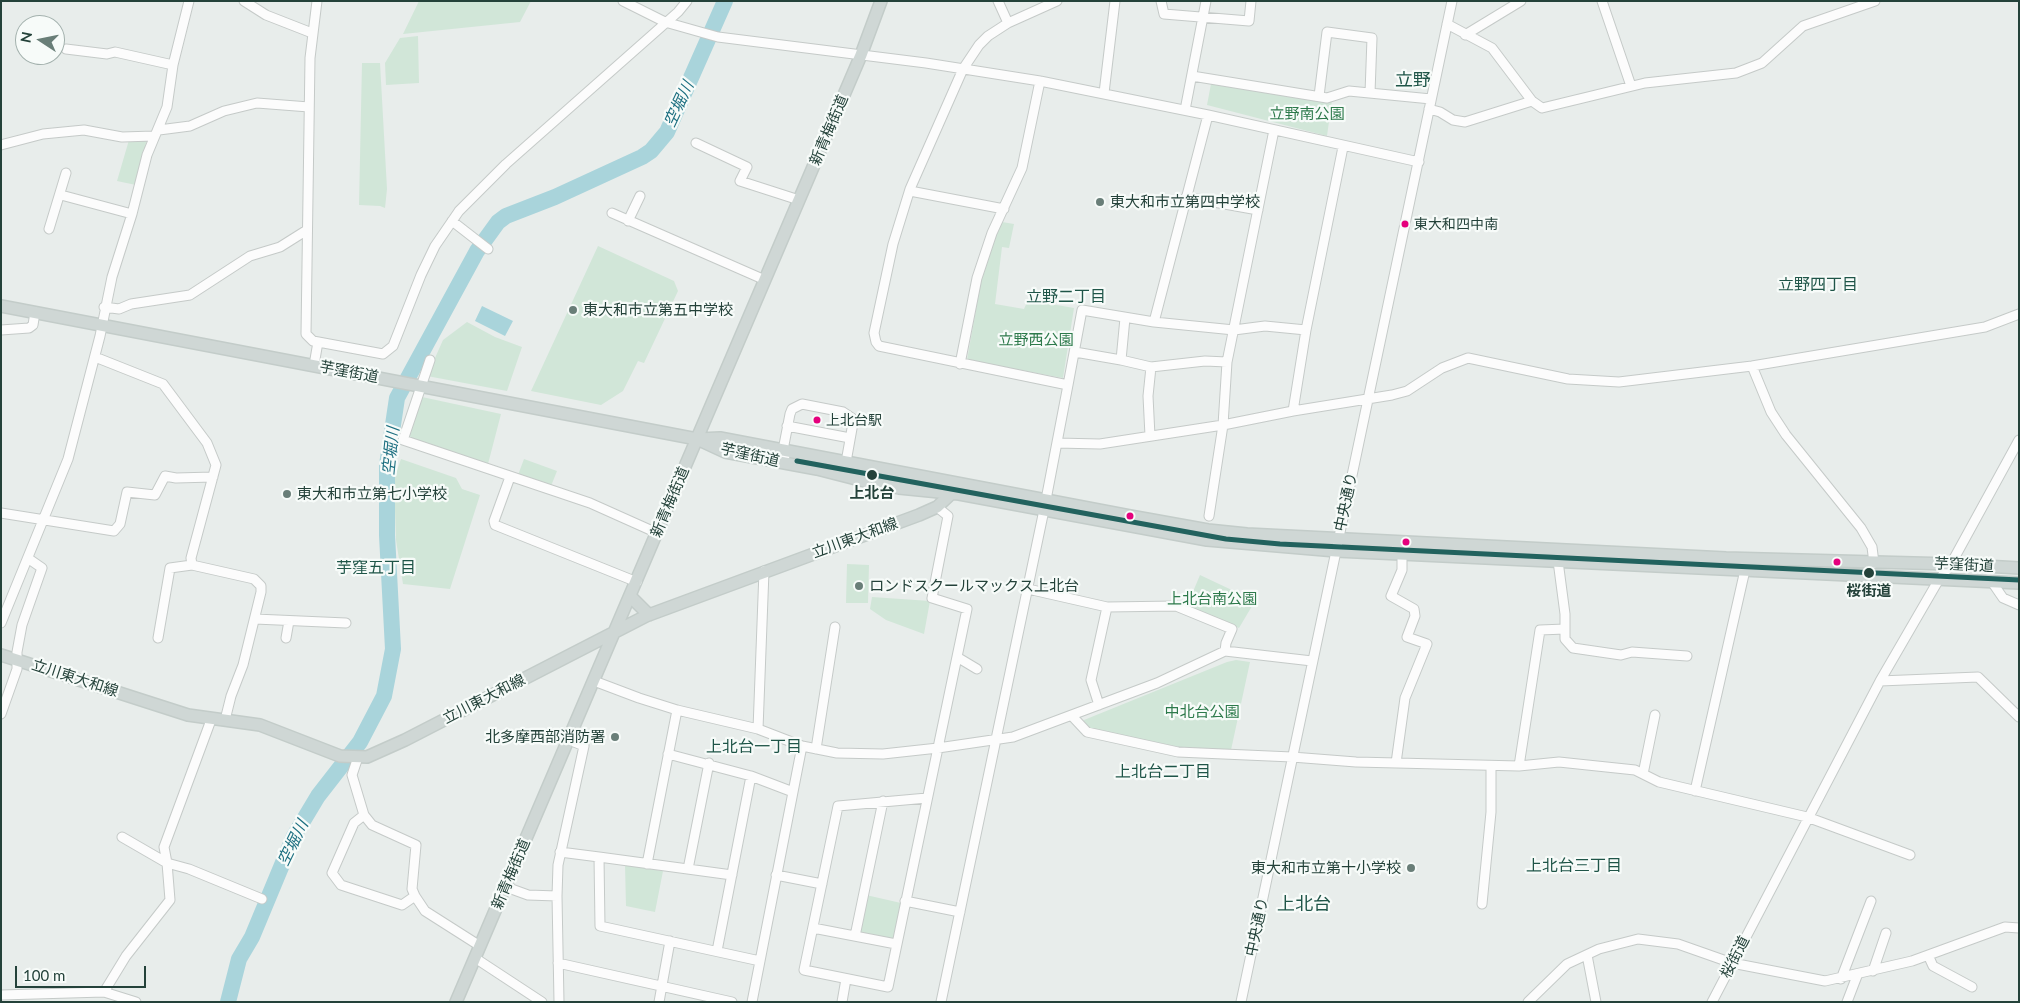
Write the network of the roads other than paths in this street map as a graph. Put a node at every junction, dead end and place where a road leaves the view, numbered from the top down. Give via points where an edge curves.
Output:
1 (189, 1) edge
2 (244, 1) edge
3 (317, 1) edge
4 (624, 1) edge
5 (687, 1) edge
6 (881, 1) edge
7 (998, 1) edge
8 (1057, 1) edge
9 (1115, 1) edge
10 (1161, 1) edge
11 (1206, 1) edge
12 (1251, 1) edge
13 (1452, 1) edge
14 (1521, 1) edge
15 (1602, 1) edge
16 (1875, 1) edge
17 (1205, 16) junction
18 (665, 22) junction
19 (1008, 22) junction
20 (1447, 24) junction
21 (312, 33) junction
22 (1465, 35) junction
23 (66, 49) dead end
24 (861, 55) junction
25 (173, 64) junction
26 (963, 69) junction
27 (1192, 76) junction
28 (1040, 81) junction
29 (1631, 86) junction
30 (1104, 93) junction
31 (1370, 93) junction
32 (1319, 96) junction
33 (1532, 101) junction
34 (1430, 104) junction
35 (309, 107) junction
36 (1185, 110) junction
37 (1208, 115) junction
38 (1274, 130) junction
39 (156, 133) junction
40 (696, 143) dead end
41 (1, 145) edge
42 (1343, 147) junction
43 (1418, 162) junction
44 (66, 173) dead end
45 (910, 191) junction
46 (61, 195) junction
47 (640, 196) dead end
48 (1186, 197) junction
49 (799, 200) junction
50 (1004, 209) junction
51 (1258, 210) junction
52 (612, 213) dead end
53 (132, 214) junction
54 (452, 221) junction
55 (628, 221) junction
56 (50, 229) dead end
57 (307, 230) junction
58 (488, 249) dead end
59 (765, 280) junction
60 (1, 306) edge
61 (104, 307) junction
62 (36, 312) junction
63 (2019, 314) edge
64 (1125, 318) junction
65 (1154, 322) junction
66 (102, 325) junction
67 (1, 330) edge
68 (1234, 330) junction
69 (1306, 330) junction
70 (318, 342) junction
71 (1075, 352) junction
72 (95, 357) junction
73 (430, 360) dead end
74 (1120, 360) junction
75 (1227, 362) junction
76 (960, 364) junction
77 (314, 365) junction
78 (1752, 366) junction
79 (1151, 367) junction
80 (416, 384) junction
81 (1068, 385) junction
82 (1368, 398) junction
83 (1293, 411) junction
84 (1223, 425) junction
85 (787, 426) junction
86 (1150, 436) junction
87 (850, 438) junction
88 (697, 439) junction
89 (2019, 440) edge
90 (1057, 443) junction
91 (783, 450) junction
92 (846, 462) junction
93 (797, 465) junction
94 (213, 477) junction
95 (510, 477) junction
96 (953, 488) junction
97 (1045, 505) junction
98 (937, 506) junction
99 (1, 513) edge
100 (1209, 516) dead end
101 (45, 521) junction
102 (657, 533) junction
103 (1339, 539) junction
104 (1336, 551) junction
105 (1402, 554) junction
106 (29, 559) junction
107 (1558, 561) junction
108 (1874, 563) junction
109 (1951, 564) junction
110 (192, 565) junction
111 (2019, 568) edge
112 (1745, 570) junction
113 (764, 571) junction
114 (1938, 581) junction
115 (637, 582) junction
116 (1992, 582) junction
117 (2019, 583) edge
118 (1028, 589) junction
119 (630, 596) junction
120 (2019, 605) edge
121 (1107, 607) junction
122 (649, 615) junction
123 (255, 619) junction
124 (289, 621) junction
125 (1, 623) edge
126 (346, 623) dead end
127 (835, 627) dead end
128 (1565, 629) junction
129 (616, 630) junction
130 (158, 638) dead end
131 (286, 638) dead end
132 (1226, 651) junction
133 (1, 655) edge
134 (1687, 656) dead end
135 (957, 657) junction
136 (19, 660) junction
137 (1312, 661) junction
138 (977, 669) dead end
139 (594, 681) junction
140 (1880, 681) junction
141 (1100, 705) junction
142 (677, 710) junction
143 (1, 714) edge
144 (1655, 715) dead end
145 (1072, 716) junction
146 (2019, 717) edge
147 (211, 720) junction
148 (225, 720) junction
149 (758, 729) junction
150 (569, 740) junction
151 (996, 740) junction
152 (802, 746) junction
153 (816, 748) junction
154 (938, 748) junction
155 (668, 754) junction
156 (1292, 756) junction
157 (358, 757) junction
158 (709, 763) junction
159 (1396, 763) junction
160 (1491, 766) junction
161 (1519, 766) junction
162 (1643, 774) junction
163 (751, 776) junction
164 (1695, 791) junction
165 (793, 792) junction
166 (927, 798) junction
167 (883, 801) junction
168 (364, 815) junction
169 (1807, 817) junction
170 (122, 838) dead end
171 (560, 852) junction
172 (1910, 856) dead end
173 (599, 857) junction
174 (167, 863) junction
175 (647, 864) junction
176 (688, 869) junction
177 (732, 875) junction
178 (776, 875) junction
179 (822, 884) junction
180 (506, 887) junction
181 (414, 896) junction
182 (557, 896) junction
183 (262, 899) dead end
184 (1871, 901) dead end
185 (905, 902) junction
186 (1482, 904) dead end
187 (960, 912) junction
188 (813, 928) junction
189 (2019, 928) edge
190 (1886, 933) dead end
191 (854, 936) junction
192 (670, 941) junction
193 (896, 944) junction
194 (480, 946) junction
195 (717, 951) junction
196 (1587, 955) junction
197 (1928, 956) junction
198 (475, 958) junction
199 (760, 961) junction
200 (558, 963) junction
201 (1732, 963) junction
202 (1873, 971) junction
203 (1857, 976) junction
204 (846, 979) junction
205 (1841, 979) junction
206 (662, 987) junction
207 (1972, 988) dead end
208 (104, 992) junction
209 (1, 995) edge
210 (133, 1001) edge
211 (456, 1002) edge
212 (542, 1002) edge
213 (559, 1002) edge
214 (659, 1002) edge
215 (732, 1002) edge
216 (752, 1002) edge
217 (842, 1002) edge
218 (941, 1002) edge
219 (1240, 1002) edge
220 (1528, 1002) edge
221 (1596, 1002) edge
222 (1712, 1002) edge
223 (1847, 1002) edge

1 - 25 street
2 - 21 street
3 - 21 street
4 - 18 street
5 - 18 street
6 - 24 main road, 新青梅街道
7 - 19 street
8 - 19 street
9 - 30 street
10 - 17 street via 1164,14
11 - 17 street
12 - 17 street via 1249,21
13 - 20 street, 中央通り
14 - 22 street
15 - 29 street
16 - 29 street via 1803,26 1762,63 1736,73
17 - 27 street
18 - 24 street via 725,39
18 - 54 street via 506,164
19 - 26 street via 979,45
20 - 22 street
20 - 34 street, 中央通り
21 - 35 street
22 - 33 street via 1492,48
23 - 25 street via 115,52
24 - 26 street
24 - 49 main road, 新青梅街道
25 - 39 street via 167,107
26 - 28 street
26 - 45 street
27 - 32 street
27 - 36 street
28 - 30 street
28 - 50 street via 1027,150
29 - 33 street via 1542,108
30 - 36 street
31 - 32 street via 1349,91 1327,98
31 - 32 street via 1372,38 1327,32
31 - 34 street
33 - 34 street via 1466,122 1453,120
34 - 43 street, 中央通り
35 - 39 street via 257,102 224,111 190,126
35 - 57 street
36 - 37 street
37 - 38 street
37 - 48 street
38 - 42 street
38 - 51 street
39 - 41 street via 122,137 84,130 43,134
39 - 53 street
40 - 49 street via 746,167 740,181
42 - 43 street
42 - 69 street
43 - 82 street, 中央通り
44 - 46 street
45 - 50 street
45 - 76 street via 888,264 874,333 876,342 884,349
46 - 53 street
46 - 56 street
47 - 55 street
48 - 51 street
48 - 65 street
49 - 59 main road, 新青梅街道
50 - 76 street via 981,263
51 - 68 street
52 - 55 street
53 - 61 street
54 - 58 street
54 - 70 street via 421,275 390,350 383,354
55 - 59 street
57 - 61 street via 280,247 250,256 190,295 131,304 119,309
57 - 70 street via 305,330 309,339
59 - 88 main road, 新青梅街道
60 - 62 main road, 芋窪街道
61 - 66 street
62 - 66 main road, 芋窪街道
62 - 67 street via 29,328
63 - 78 street via 1985,326
64 - 65 street
64 - 71 street via 1082,310
64 - 74 street
65 - 68 street
66 - 72 street
66 - 77 main road, 芋窪街道
68 - 69 street via 1265,326
68 - 75 street
69 - 83 street
70 - 77 street
71 - 74 street
71 - 81 street
72 - 94 street via 163,384 207,443 216,465
72 - 101 street via 68,460
73 - 80 street
74 - 79 street
75 - 79 street
75 - 84 street
76 - 81 street
77 - 80 main road, 芋窪街道
78 - 82 street via 1619,382 1594,382 1468,358 1442,368 1407,391
78 - 108 street via 1771,412 1861,528 1872,547
79 - 86 street via 1148,396
80 - 88 main road, 芋窪街道
80 - 95 street via 403,440
81 - 90 street
82 - 83 street
82 - 103 street, 中央通り
83 - 84 street
84 - 86 street
84 - 100 street
85 - 87 street
85 - 87 street via 797,405 829,409 844,412 852,418
85 - 91 street
86 - 90 street via 1100,444
87 - 92 street
88 - 91 main road, 芋窪街道 via 720,438
88 - 93 main road, 芋窪街道 via 725,452
88 - 102 main road, 新青梅街道
89 - 109 street, 桜街道
90 - 97 street
91 - 92 main road, 芋窪街道
91 - 93 street via 787,459
92 - 96 main road, 芋窪街道
93 - 96 main road, 芋窪街道 via 899,488
94 - 101 street via 165,476 155,495 127,492 120,524 114,531
94 - 110 street via 191,558
95 - 102 street via 590,503
95 - 115 street via 495,525
96 - 97 main road, 芋窪街道
96 - 98 main road, 立川東大和線
97 - 103 main road, 芋窪街道 via 1208,530
97 - 104 main road, 芋窪街道 via 1207,540
97 - 118 street
98 - 113 main road, 立川東大和線
98 - 135 street via 948,516 932,598 967,609
99 - 101 street
101 - 106 street
102 - 115 main road, 新青梅街道
103 - 104 street, 中央通り
103 - 108 main road, 芋窪街道
104 - 105 main road, 芋窪街道
104 - 137 street, 中央通り
105 - 107 main road, 芋窪街道
105 - 159 street via 1402,570 1391,596 1414,609 1415,616 1407,637 1427,644 1405,698
106 - 125 street
106 - 136 street via 42,568 22,625 17,652
107 - 112 main road, 芋窪街道
107 - 128 street via 1566,614
108 - 109 main road, 芋窪街道
109 - 111 main road, 芋窪街道
109 - 114 street, 桜街道
110 - 123 street via 258,581 261,592
110 - 130 street via 170,568
112 - 114 main road, 芋窪街道
112 - 164 street
113 - 122 main road, 立川東大和線
113 - 149 street
114 - 116 main road, 芋窪街道
114 - 140 street, 桜街道
115 - 119 main road, 新青梅街道
116 - 117 main road, 芋窪街道
116 - 120 street via 2003,598
118 - 121 street
118 - 151 street
119 - 122 main road
119 - 129 main road, 新青梅街道
121 - 132 street via 1176,606 1232,629
121 - 141 street via 1091,680
122 - 129 main road, 立川東大和線
123 - 124 street
123 - 148 street
124 - 126 street
124 - 131 street
127 - 153 street
128 - 134 street via 1565,639 1573,648 1620,655 1632,652
128 - 161 street via 1540,630
129 - 139 main road, 新青梅街道
129 - 157 main road, 立川東大和線 via 405,740 367,757
132 - 137 street
132 - 141 street
133 - 136 main road, 立川東大和線
135 - 138 street
135 - 154 street
136 - 143 street
136 - 147 main road, 立川東大和線
137 - 156 street, 中央通り
139 - 142 street
139 - 150 main road, 新青梅街道
140 - 146 street via 1978,677
140 - 169 street, 桜街道
141 - 145 street
142 - 149 street
142 - 155 street
144 - 162 street
145 - 151 street
145 - 156 street via 1087,732 1178,752
147 - 148 main road, 立川東大和線
147 - 174 street via 164,847
148 - 157 main road, 立川東大和線 via 260,725 340,756
149 - 152 street
150 - 171 street via 584,746
150 - 180 main road, 新青梅街道
151 - 154 street
151 - 187 street
152 - 153 street
152 - 165 street
153 - 154 street via 837,753 883,754
154 - 166 street
155 - 158 street
155 - 175 street
156 - 159 street
156 - 219 street, 中央通り
157 - 168 street via 352,774
158 - 163 street
158 - 176 street
159 - 160 street
160 - 161 street
160 - 186 street via 1491,812
161 - 162 street via 1559,762 1635,770
162 - 164 street via 1659,782
163 - 165 street
163 - 177 street
164 - 169 street
165 - 178 street
166 - 167 street
166 - 185 street
167 - 179 street via 838,806
167 - 191 street
168 - 181 street via 372,825 416,845
168 - 181 street via 354,823 332,873 341,884 402,905
169 - 172 street
169 - 201 street, 桜街道
170 - 174 street
171 - 173 street
171 - 182 street
173 - 175 street
173 - 192 street via 600,926
174 - 183 street
174 - 208 street via 170,900 126,956
175 - 176 street
176 - 177 street
177 - 195 street
178 - 179 street
178 - 199 street
179 - 188 street
180 - 182 street via 528,895
180 - 194 main road, 新青梅街道
181 - 194 street via 425,911
182 - 200 street
184 - 205 street
185 - 187 street
185 - 193 street
187 - 218 street
188 - 191 street
188 - 204 street via 804,970
189 - 197 street via 2005,927
190 - 202 street
191 - 193 street
192 - 195 street
192 - 206 street
193 - 204 street via 888,987
194 - 198 main road, 新青梅街道
195 - 199 street
196 - 201 street via 1638,939 1678,944
196 - 220 street via 1567,964
196 - 221 street
197 - 202 street
197 - 207 street via 1933,966
198 - 211 main road, 新青梅街道
198 - 212 street
199 - 216 street
200 - 206 street
200 - 213 street
201 - 205 street via 1815,980
201 - 222 street, 桜街道
202 - 203 street
203 - 205 street
203 - 223 street
204 - 217 street
206 - 214 street
206 - 215 street
208 - 209 street
208 - 210 street

